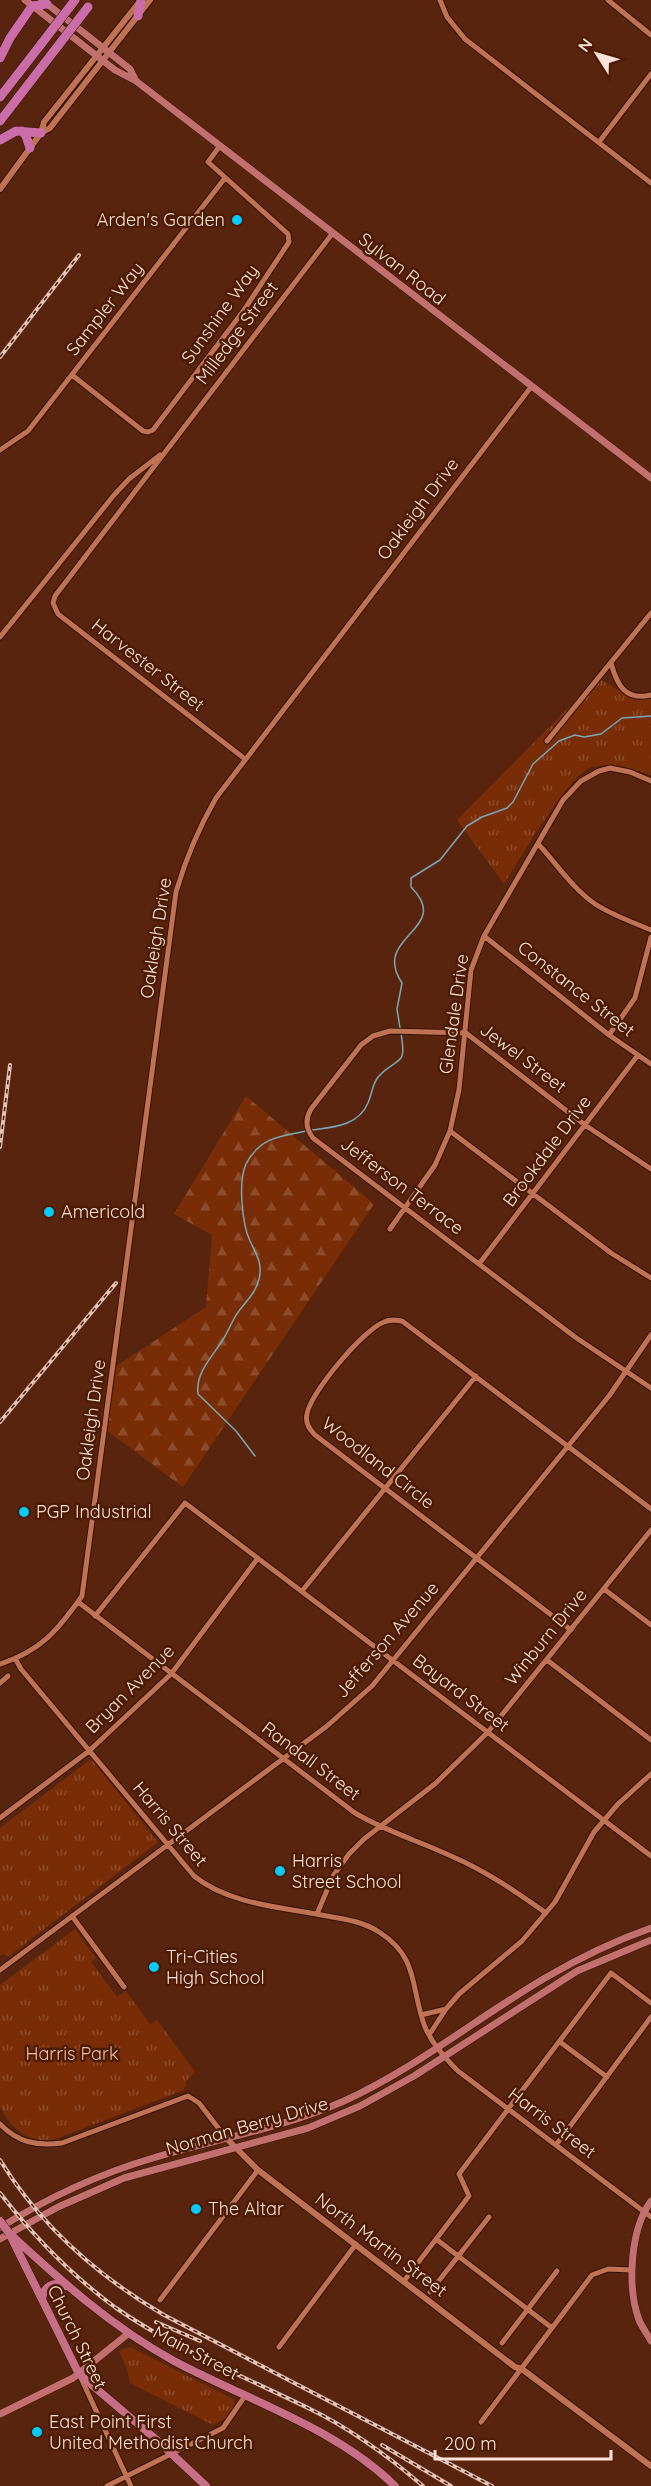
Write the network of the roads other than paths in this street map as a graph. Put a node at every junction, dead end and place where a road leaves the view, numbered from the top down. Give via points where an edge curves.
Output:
1 (75, 0) edge
2 (141, 0) edge
3 (150, 0) edge
4 (440, 0) edge
5 (608, 0) edge
6 (37, 4) edge
7 (91, 4) edge
8 (138, 16) junction
9 (651, 35) edge
10 (102, 48) junction
11 (109, 53) junction
12 (95, 56) junction
13 (0, 58) edge
14 (103, 61) junction
15 (651, 74) edge
16 (136, 81) junction
17 (0, 97) edge
18 (0, 121) edge
19 (22, 131) junction
20 (41, 133) junction
21 (0, 140) edge
22 (599, 142) junction
23 (219, 147) junction
24 (30, 148) junction
25 (225, 178) junction
26 (651, 183) edge
27 (0, 189) edge
28 (332, 234) junction
29 (72, 375) junction
30 (531, 387) junction
31 (0, 450) edge
32 (166, 451) junction
33 (651, 478) edge
34 (63, 586) joint
35 (651, 613) edge
36 (0, 637) edge
37 (611, 663) junction
38 (651, 695) edge
39 (547, 741) dead end
40 (246, 759) junction
41 (651, 781) edge
42 (539, 845) junction
43 (651, 930) edge
44 (484, 936) junction
45 (651, 937) edge
46 (466, 1033) junction
47 (609, 1035) junction
48 (638, 1055) junction
49 (651, 1064) edge
50 (585, 1125) junction
51 (450, 1131) junction
52 (651, 1169) edge
53 (533, 1194) junction
54 (405, 1208) junction
55 (390, 1229) dead end
56 (479, 1264) junction
57 (651, 1278) edge
58 (651, 1335) edge
59 (626, 1372) junction
60 (476, 1376) junction
61 (651, 1388) edge
62 (568, 1446) junction
63 (385, 1488) junction
64 (651, 1509) edge
65 (651, 1530) edge
66 (258, 1558) junction
67 (477, 1559) junction
68 (604, 1588) junction
69 (302, 1591) junction
70 (78, 1602) junction
71 (95, 1616) junction
72 (651, 1625) edge
73 (571, 1630) junction
74 (16, 1660) junction
75 (547, 1660) junction
76 (394, 1661) junction
77 (0, 1664) edge
78 (171, 1674) junction
79 (8, 1676) dead end
80 (0, 1683) edge
81 (488, 1732) junction
82 (651, 1740) edge
83 (89, 1751) junction
84 (283, 1758) junction
85 (651, 1774) edge
86 (0, 1808) edge
87 (2, 1816) edge
88 (604, 1820) junction
89 (381, 1827) junction
90 (167, 1845) junction
91 (651, 1856) edge
92 (546, 1913) junction
93 (317, 1914) junction
94 (72, 1916) junction
95 (651, 1928) edge
96 (651, 1940) edge
97 (0, 1970) edge
98 (124, 1987) dead end
99 (651, 2003) edge
100 (446, 2009) junction
101 (421, 2015) junction
102 (651, 2017) edge
103 (429, 2034) junction
104 (560, 2042) junction
105 (438, 2048) junction
106 (444, 2057) junction
107 (607, 2077) junction
108 (509, 2109) junction
109 (0, 2124) edge
110 (226, 2138) junction
111 (556, 2145) junction
112 (233, 2146) junction
113 (258, 2170) junction
114 (651, 2201) edge
115 (644, 2211) junction
116 (489, 2217) dead end
117 (651, 2217) edge
118 (0, 2221) edge
119 (0, 2227) edge
120 (0, 2239) edge
121 (436, 2239) junction
122 (16, 2242) junction
123 (356, 2244) junction
124 (459, 2256) junction
125 (632, 2270) junction
126 (557, 2271) dead end
127 (404, 2281) junction
128 (66, 2287) junction
129 (430, 2292) dead end
130 (160, 2300) dead end
131 (42, 2301) junction
132 (528, 2309) junction
133 (552, 2328) junction
134 (129, 2334) junction
135 (651, 2341) edge
136 (502, 2343) dead end
137 (279, 2347) dead end
138 (522, 2369) junction
139 (79, 2374) junction
140 (245, 2396) junction
141 (0, 2414) edge
142 (481, 2422) dead end
143 (172, 2454) junction
144 (651, 2466) edge
145 (128, 2475) junction
146 (106, 2486) edge
147 (131, 2486) edge
148 (206, 2486) edge
149 (395, 2486) edge

1 - 17 highway, bridge
2 - 8 highway
2 - 10 street
3 - 8 street
4 - 22 street via 447,17 465,39
5 - 9 street
6 - 10 main road, Sylvan Road
6 - 12 main road, Sylvan Road
6 - 13 highway via 15,30
7 - 18 highway, bridge
8 - 11 street
10 - 11 main road, Sylvan Road
10 - 12 street
11 - 14 street
11 - 16 main road, Sylvan Road via 130,69
12 - 14 main road, Sylvan Road
12 - 20 street via 44,122
14 - 16 main road, Sylvan Road
14 - 20 street via 50,128
15 - 22 street
16 - 23 main road, Sylvan Road
19 - 20 highway
19 - 21 highway
19 - 24 highway
20 - 24 street
22 - 26 street
23 - 25 street, Sunshine Way via 208,162
23 - 28 main road, Sylvan Road
24 - 27 street
25 - 29 street, Sampler Way
25 - 29 street, Sunshine Way via 290,239 244,310 153,430 143,431
28 - 30 main road, Sylvan Road
28 - 32 street, Milledge Street
29 - 31 street, Sampler Way via 28,431
30 - 33 main road, Sylvan Road
30 - 40 street, Oakleigh Drive
32 - 34 street, Milledge Street
32 - 36 street, Milledge Street via 114,495
34 - 40 street, Harvester Street via 53,603 58,614
35 - 37 street
37 - 38 street via 622,690 634,696
37 - 39 street
40 - 70 street, Oakleigh Drive via 200,825 176,892 82,1596
41 - 42 street, Glendale Drive via 621,769 591,774 563,800
42 - 43 street via 558,870 593,903
42 - 44 street, Glendale Drive
44 - 46 street, Glendale Drive via 471,970
44 - 47 street, Constance Street
45 - 47 street via 635,998
46 - 50 street, Jewel Street
46 - 51 street, Glendale Drive
46 - 54 street, Jefferson Terrace via 390,1031 373,1036 308,1114 307,1128 314,1138
47 - 48 street, Constance Street
48 - 49 street, Constance Street
48 - 50 street, Brookdale Drive
50 - 52 street, Jewel Street
50 - 53 street, Brookdale Drive
51 - 53 street
51 - 54 street, Glendale Drive via 435,1165
53 - 56 street, Brookdale Drive
53 - 57 street
54 - 55 street, Glendale Drive
54 - 56 street, Jefferson Terrace
56 - 59 street, Jefferson Terrace
58 - 59 street, Jefferson Avenue
59 - 61 street, Jefferson Terrace
59 - 62 street, Jefferson Avenue
60 - 62 street, Woodland Circle
60 - 63 street
60 - 63 street, Woodland Circle via 408,1324 395,1320 377,1325 338,1364 308,1408 308,1425 315,1435
62 - 64 street, Woodland Circle
62 - 67 street, Jefferson Avenue
63 - 67 street, Woodland Circle
63 - 69 street
65 - 68 street, Winburn Drive
66 - 69 street, Bayard Street
66 - 71 street, Bayard Street via 185,1503
66 - 78 street, Bryan Avenue
67 - 73 street, Woodland Circle
67 - 76 street, Jefferson Avenue
68 - 72 street
68 - 73 street, Winburn Drive
69 - 76 street, Bayard Street
70 - 71 street, Randall Street
70 - 74 street via 63,1625 44,1643
71 - 78 street, Randall Street
73 - 75 street, Winburn Drive
74 - 77 street
74 - 83 street, Harris Street
75 - 81 street, Winburn Drive
75 - 82 street
76 - 81 street, Bayard Street
76 - 84 street, Jefferson Avenue via 348,1708
78 - 83 street, Bryan Avenue
78 - 84 street, Randall Street
79 - 80 street
81 - 88 street, Bayard Street
81 - 89 street, Winburn Drive via 436,1783
83 - 87 street, Bryan Avenue
83 - 90 street, Harris Street
84 - 89 street, Randall Street via 354,1813
84 - 90 street, Jefferson Avenue
85 - 88 street
86 - 87 street
88 - 91 street, Bayard Street
88 - 92 street
89 - 92 street, Randall Street via 480,1870
89 - 93 street, Winburn Drive via 341,1864 326,1888
90 - 93 street, Harris Street via 194,1876 218,1892
90 - 94 street, Jefferson Avenue
92 - 100 street via 522,1941
93 - 101 street, Harris Street via 365,1924 393,1943 411,1970
94 - 97 street, Jefferson Avenue
94 - 98 street
95 - 105 main road, Norman Berry Drive via 591,1952
96 - 106 main road, Norman Berry Drive via 578,1971
99 - 104 street via 611,1973
100 - 101 street
100 - 103 street
101 - 103 street, Harris Street
102 - 107 street
103 - 105 street, Harris Street
104 - 107 street
104 - 108 street
105 - 106 street, Harris Street
105 - 110 main road, Norman Berry Drive via 340,2102 291,2121
106 - 108 street, Harris Street
106 - 112 main road, Norman Berry Drive via 378,2097 324,2122
107 - 111 street
108 - 111 street, Harris Street
108 - 121 street via 459,2174 469,2196
109 - 110 street via 26,2142 62,2143 188,2096 199,2103
110 - 112 street, North Martin Street
110 - 119 main road, Norman Berry Drive via 91,2180
111 - 115 street, Harris Street
112 - 113 street, North Martin Street
112 - 120 main road, Norman Berry Drive via 101,2187
113 - 123 street, North Martin Street
113 - 130 street
114 - 115 main road
115 - 117 street, Harris Street
115 - 125 main road
116 - 124 street
118 - 122 main road, Church Street, bridge
121 - 124 street
121 - 127 street
122 - 128 main road, Main Street
122 - 131 main road, Church Street
123 - 127 street, North Martin Street
123 - 137 street
124 - 129 street
124 - 132 street
125 - 133 street via 608,2269 592,2275
125 - 135 main road via 639,2320
126 - 132 street
127 - 138 street, North Martin Street
128 - 131 main road via 50,2285
128 - 134 main road, Main Street
131 - 139 main road, Church Street
132 - 133 street
132 - 136 street
133 - 138 street
134 - 139 main road
134 - 140 main road, Main Street
138 - 142 street
138 - 144 street, North Martin Street
139 - 141 main road
139 - 143 main road
139 - 145 street, Church Street
140 - 143 street via 223,2428
140 - 149 main road, Main Street via 354,2453
143 - 145 street
143 - 148 main road
145 - 146 street
145 - 147 street, Church Street

